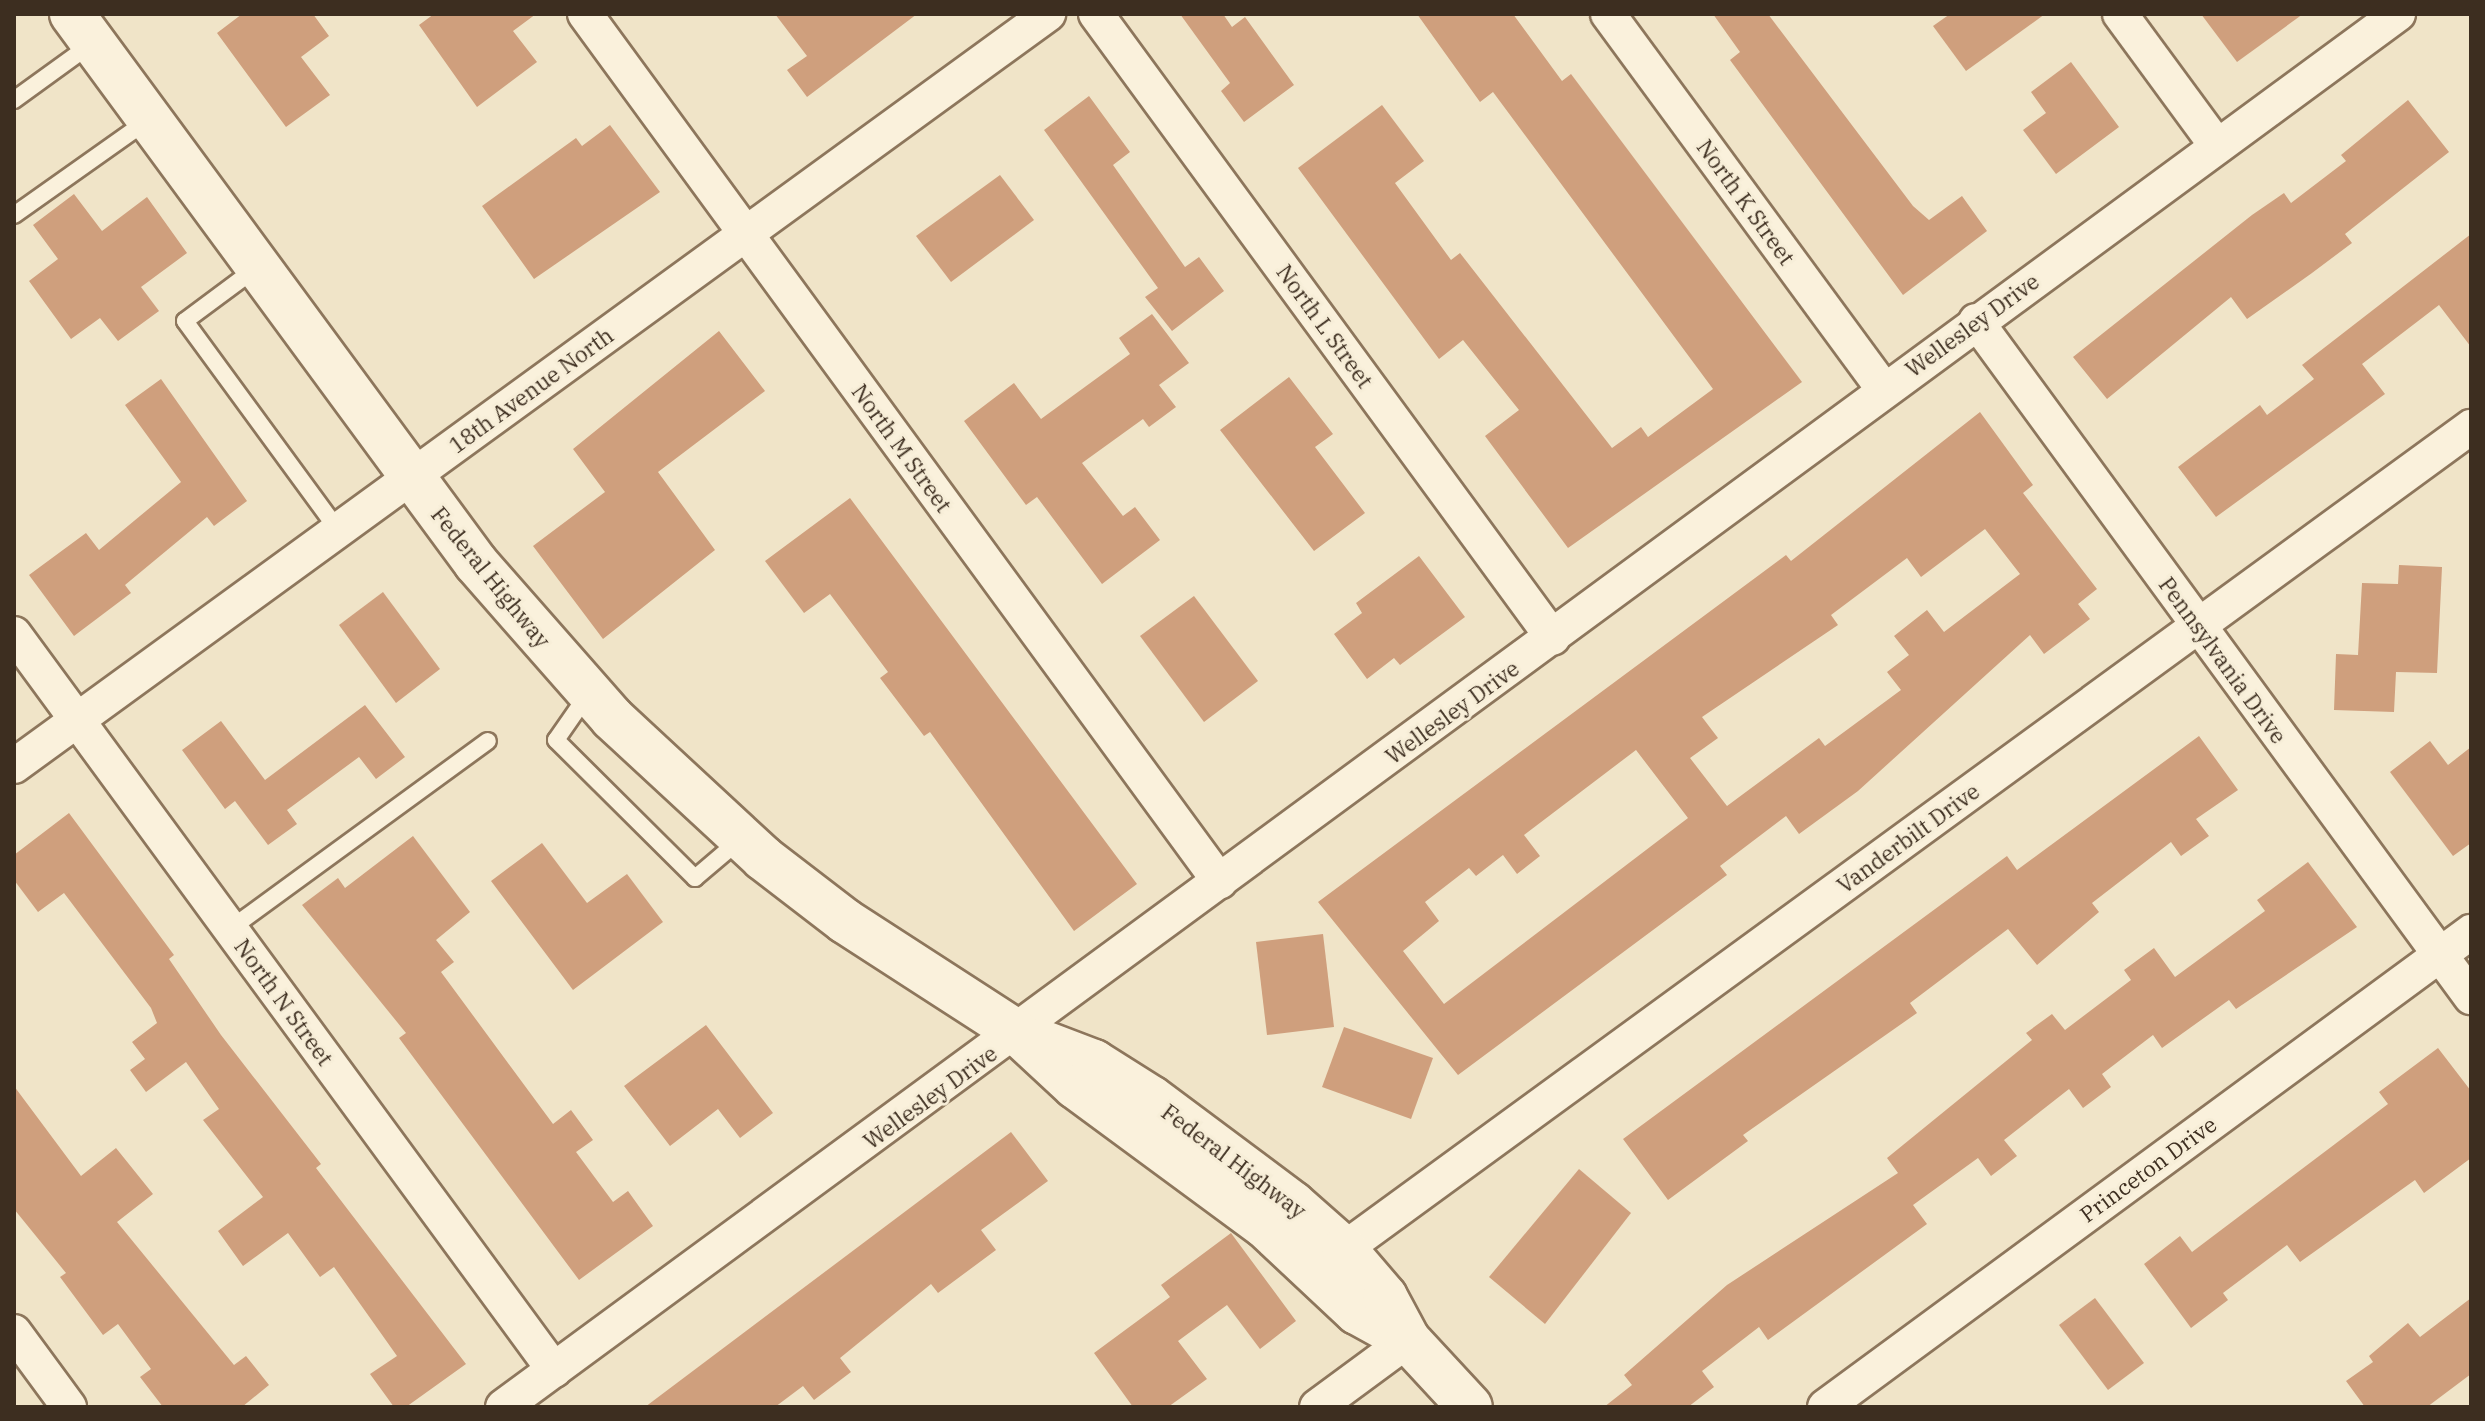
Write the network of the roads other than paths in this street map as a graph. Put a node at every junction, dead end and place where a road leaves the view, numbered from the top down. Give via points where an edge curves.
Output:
1 (585, 14) edge
2 (1048, 14) edge
3 (1096, 14) edge
4 (1608, 14) edge
5 (2120, 14) edge
6 (2398, 14) edge
7 (83, 28) edge
8 (14, 100) edge
9 (149, 119) junction
10 (2217, 146) junction
11 (14, 215) edge
12 (745, 234) junction
13 (257, 267) junction
14 (1976, 321) junction
15 (1884, 390) junction
16 (2471, 427) edge
17 (411, 477) junction
18 (338, 530) junction
19 (2199, 626) junction
20 (14, 634) edge
21 (1553, 638) junction
22 (589, 693) junction
23 (77, 720) junction
24 (488, 741) dead end
25 (14, 766) edge
26 (741, 839) junction
27 (1220, 882) junction
28 (230, 929) junction
29 (2471, 932) edge
30 (2440, 954) junction
31 (2471, 997) edge
32 (1018, 1033) junction
33 (1344, 1249) junction
34 (14, 1332) edge
35 (1408, 1340) junction
36 (554, 1370) junction
37 (69, 1407) edge
38 (503, 1407) edge
39 (1317, 1407) edge
40 (1470, 1407) edge
41 (1825, 1407) edge

1 - 12 street, North M Street
2 - 12 street, 18th Avenue North
3 - 21 street, North L Street
4 - 15 street, North K Street
5 - 10 street
6 - 10 street, Wellesley Drive
7 - 8 lane
7 - 9 main road, Federal Highway
9 - 11 lane
9 - 13 main road, Federal Highway
10 - 14 street, Wellesley Drive
12 - 17 street, 18th Avenue North
12 - 27 street, North M Street
13 - 17 main road, Federal Highway
13 - 18 lane via 185,321
14 - 15 street, Wellesley Drive
14 - 19 street, Pennsylvania Drive
15 - 21 street, Wellesley Drive
16 - 19 street, Vanderbilt Drive
17 - 18 street, 18th Avenue North
17 - 22 main road, Federal Highway
18 - 23 street, 18th Avenue North
19 - 30 street, Pennsylvania Drive
19 - 33 street, Vanderbilt Drive
20 - 23 street, North N Street
21 - 27 street, Wellesley Drive
22 - 26 main road, Federal Highway
22 - 26 lane via 556,740 695,878
23 - 25 street, 18th Avenue North
23 - 28 street, North N Street
24 - 28 lane
26 - 32 main road, Federal Highway via 845,921
27 - 32 street, Wellesley Drive
28 - 36 street, North N Street
29 - 30 street, Princeton Drive
30 - 31 street, Pennsylvania Drive
30 - 41 street, Princeton Drive
32 - 33 main road, Federal Highway via 1094,1062 1151,1098
32 - 35 main road, Federal Highway via 1075,1086 1265,1226 1357,1312
32 - 36 street, Wellesley Drive
33 - 35 main road, Federal Highway via 1385,1297
34 - 37 street
35 - 39 street
35 - 40 main road, Federal Highway
36 - 38 street, Wellesley Drive

